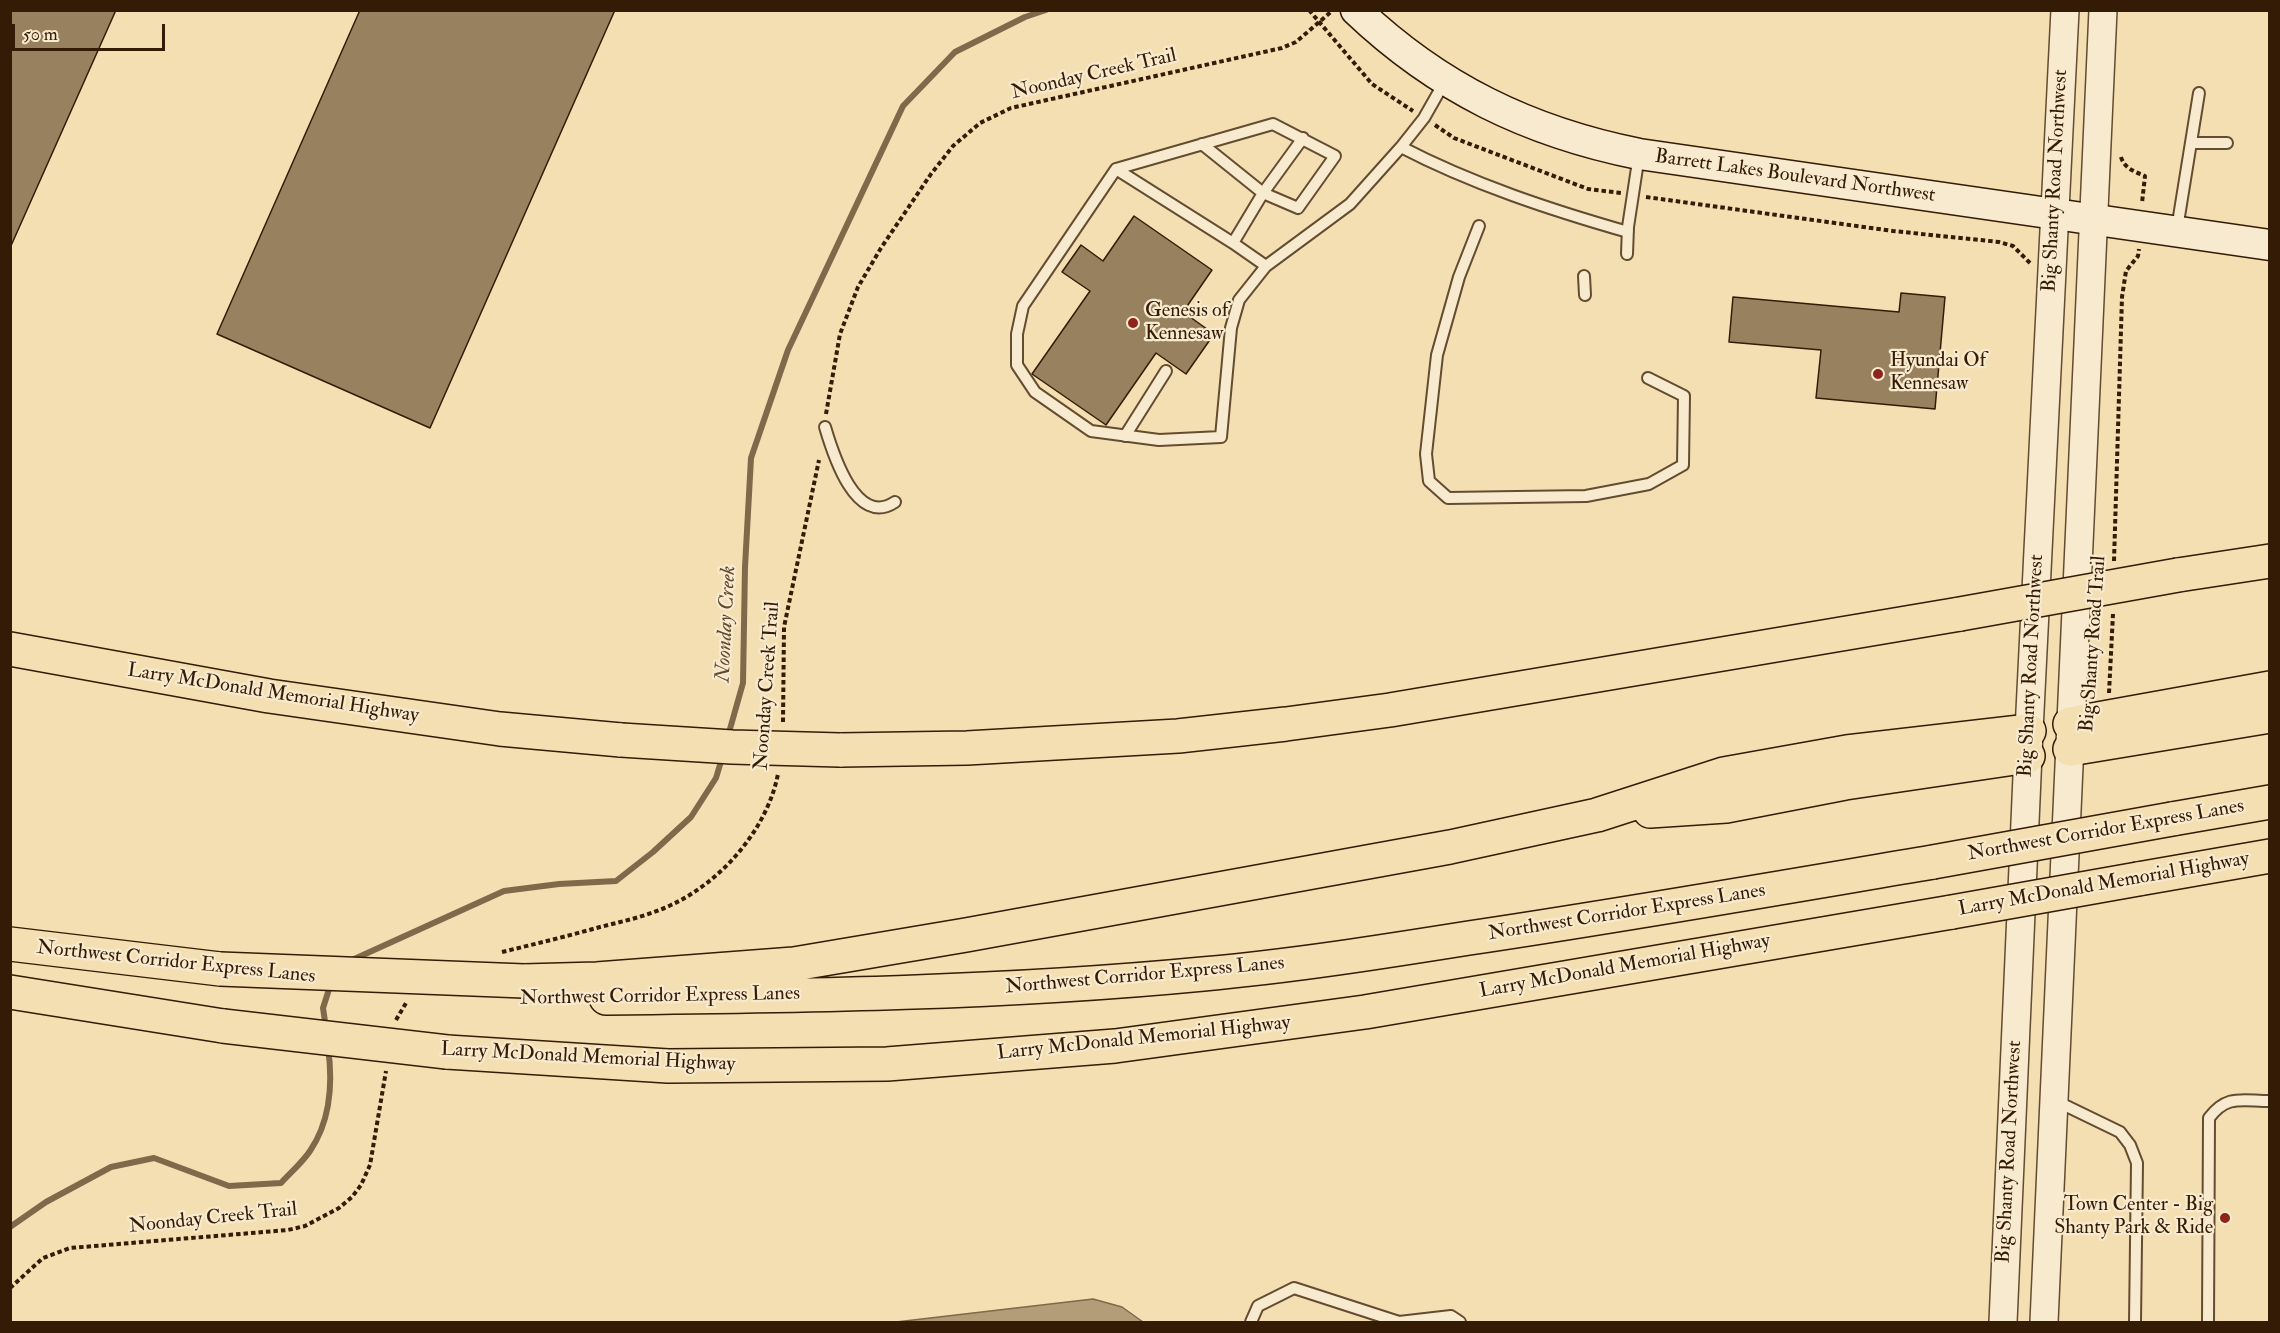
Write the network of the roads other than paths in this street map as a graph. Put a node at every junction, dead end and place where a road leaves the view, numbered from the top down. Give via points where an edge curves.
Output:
1 (1356, 10) edge
2 (2103, 10) edge
3 (2064, 20) edge
4 (1446, 81) junction
5 (2199, 93) dead end
6 (1303, 138) junction
7 (2192, 143) junction
8 (2227, 143) dead end
9 (1202, 144) junction
10 (1401, 147) junction
11 (1639, 154) junction
12 (1116, 169) junction
13 (1263, 193) junction
14 (2054, 213) junction
15 (2095, 219) junction
16 (1479, 226) dead end
17 (2176, 231) junction
18 (1628, 232) junction
19 (1233, 243) junction
20 (2270, 245) edge
21 (1627, 254) dead end
22 (1266, 266) junction
23 (1584, 276) dead end
24 (1585, 295) dead end
25 (1166, 371) dead end
26 (1648, 378) dead end
27 (825, 427) road end
28 (1125, 436) junction
29 (895, 502) dead end
30 (2270, 561) edge
31 (10, 649) edge
32 (2270, 688) edge
33 (2270, 716) edge
34 (2070, 736) junction
35 (2028, 743) junction
36 (2270, 802) edge
37 (2270, 856) edge
38 (10, 944) edge
39 (518, 990) junction
40 (10, 992) edge
41 (2053, 1099) junction
42 (2270, 1101) edge
43 (1251, 1323) edge
44 (1460, 1323) edge
45 (2003, 1323) edge
46 (2044, 1323) edge
47 (2135, 1323) edge
48 (2208, 1323) edge

1 - 4 main road, Barrett Lakes Boulevard Northwest via 1403,51
2 - 15 street, Big Shanty Road Northwest
3 - 14 street, Big Shanty Road Northwest
4 - 10 lane
4 - 11 main road, Barrett Lakes Boulevard Northwest via 1539,127
5 - 7 lane
6 - 9 lane via 1274,124
6 - 13 lane
6 - 13 lane via 1335,156 1298,208
7 - 8 lane
7 - 17 lane
9 - 12 lane
9 - 13 lane
10 - 18 lane via 1438,167
10 - 22 lane via 1350,204
11 - 14 main road, Barrett Lakes Boulevard Northwest
11 - 18 lane
12 - 19 lane
12 - 28 lane via 1023,306 1017,334 1017,365 1035,392 1090,431
13 - 19 lane
14 - 15 main road, Barrett Lakes Boulevard Northwest
14 - 35 street, Big Shanty Road Northwest
15 - 17 main road, Barrett Lakes Boulevard Northwest
15 - 34 street, Big Shanty Road Northwest
16 - 26 lane via 1458,277 1437,355 1426,454 1429,481 1448,498 1586,496 1648,484 1683,465 1684,396
17 - 20 main road, Barrett Lakes Boulevard Northwest
18 - 21 lane
19 - 22 lane
22 - 28 lane via 1239,300 1231,328 1221,437 1159,440
23 - 24 lane
25 - 28 lane
27 - 29 lane via 833,453 856,497 876,509
30 - 31 highway, Larry McDonald Memorial Highway, bridge via 1390,710 1178,736 968,748 732,747 500,729 280,698
32 - 34 highway via 2105,718
33 - 34 highway
34 - 35 street
34 - 41 street, Big Shanty Road Northwest
35 - 39 highway via 1726,806 1598,815 1450,847 794,964 597,979
35 - 45 street, Big Shanty Road Northwest
36 - 39 highway, Northwest Corridor Express Lanes, bridge via 1646,911 1354,956 1207,974 1044,987 763,997
37 - 40 highway, Larry McDonald Memorial Highway, bridge via 1365,1012 1104,1047 887,1064 680,1066 447,1052 223,1026
38 - 39 highway, Northwest Corridor Express Lanes, bridge via 219,969
41 - 46 street, Big Shanty Road Northwest
41 - 47 lane via 2120,1132 2137,1163
42 - 48 lane via 2228,1101 2209,1118
43 - 44 lane via 1258,1306 1294,1288 1399,1322 1451,1316

